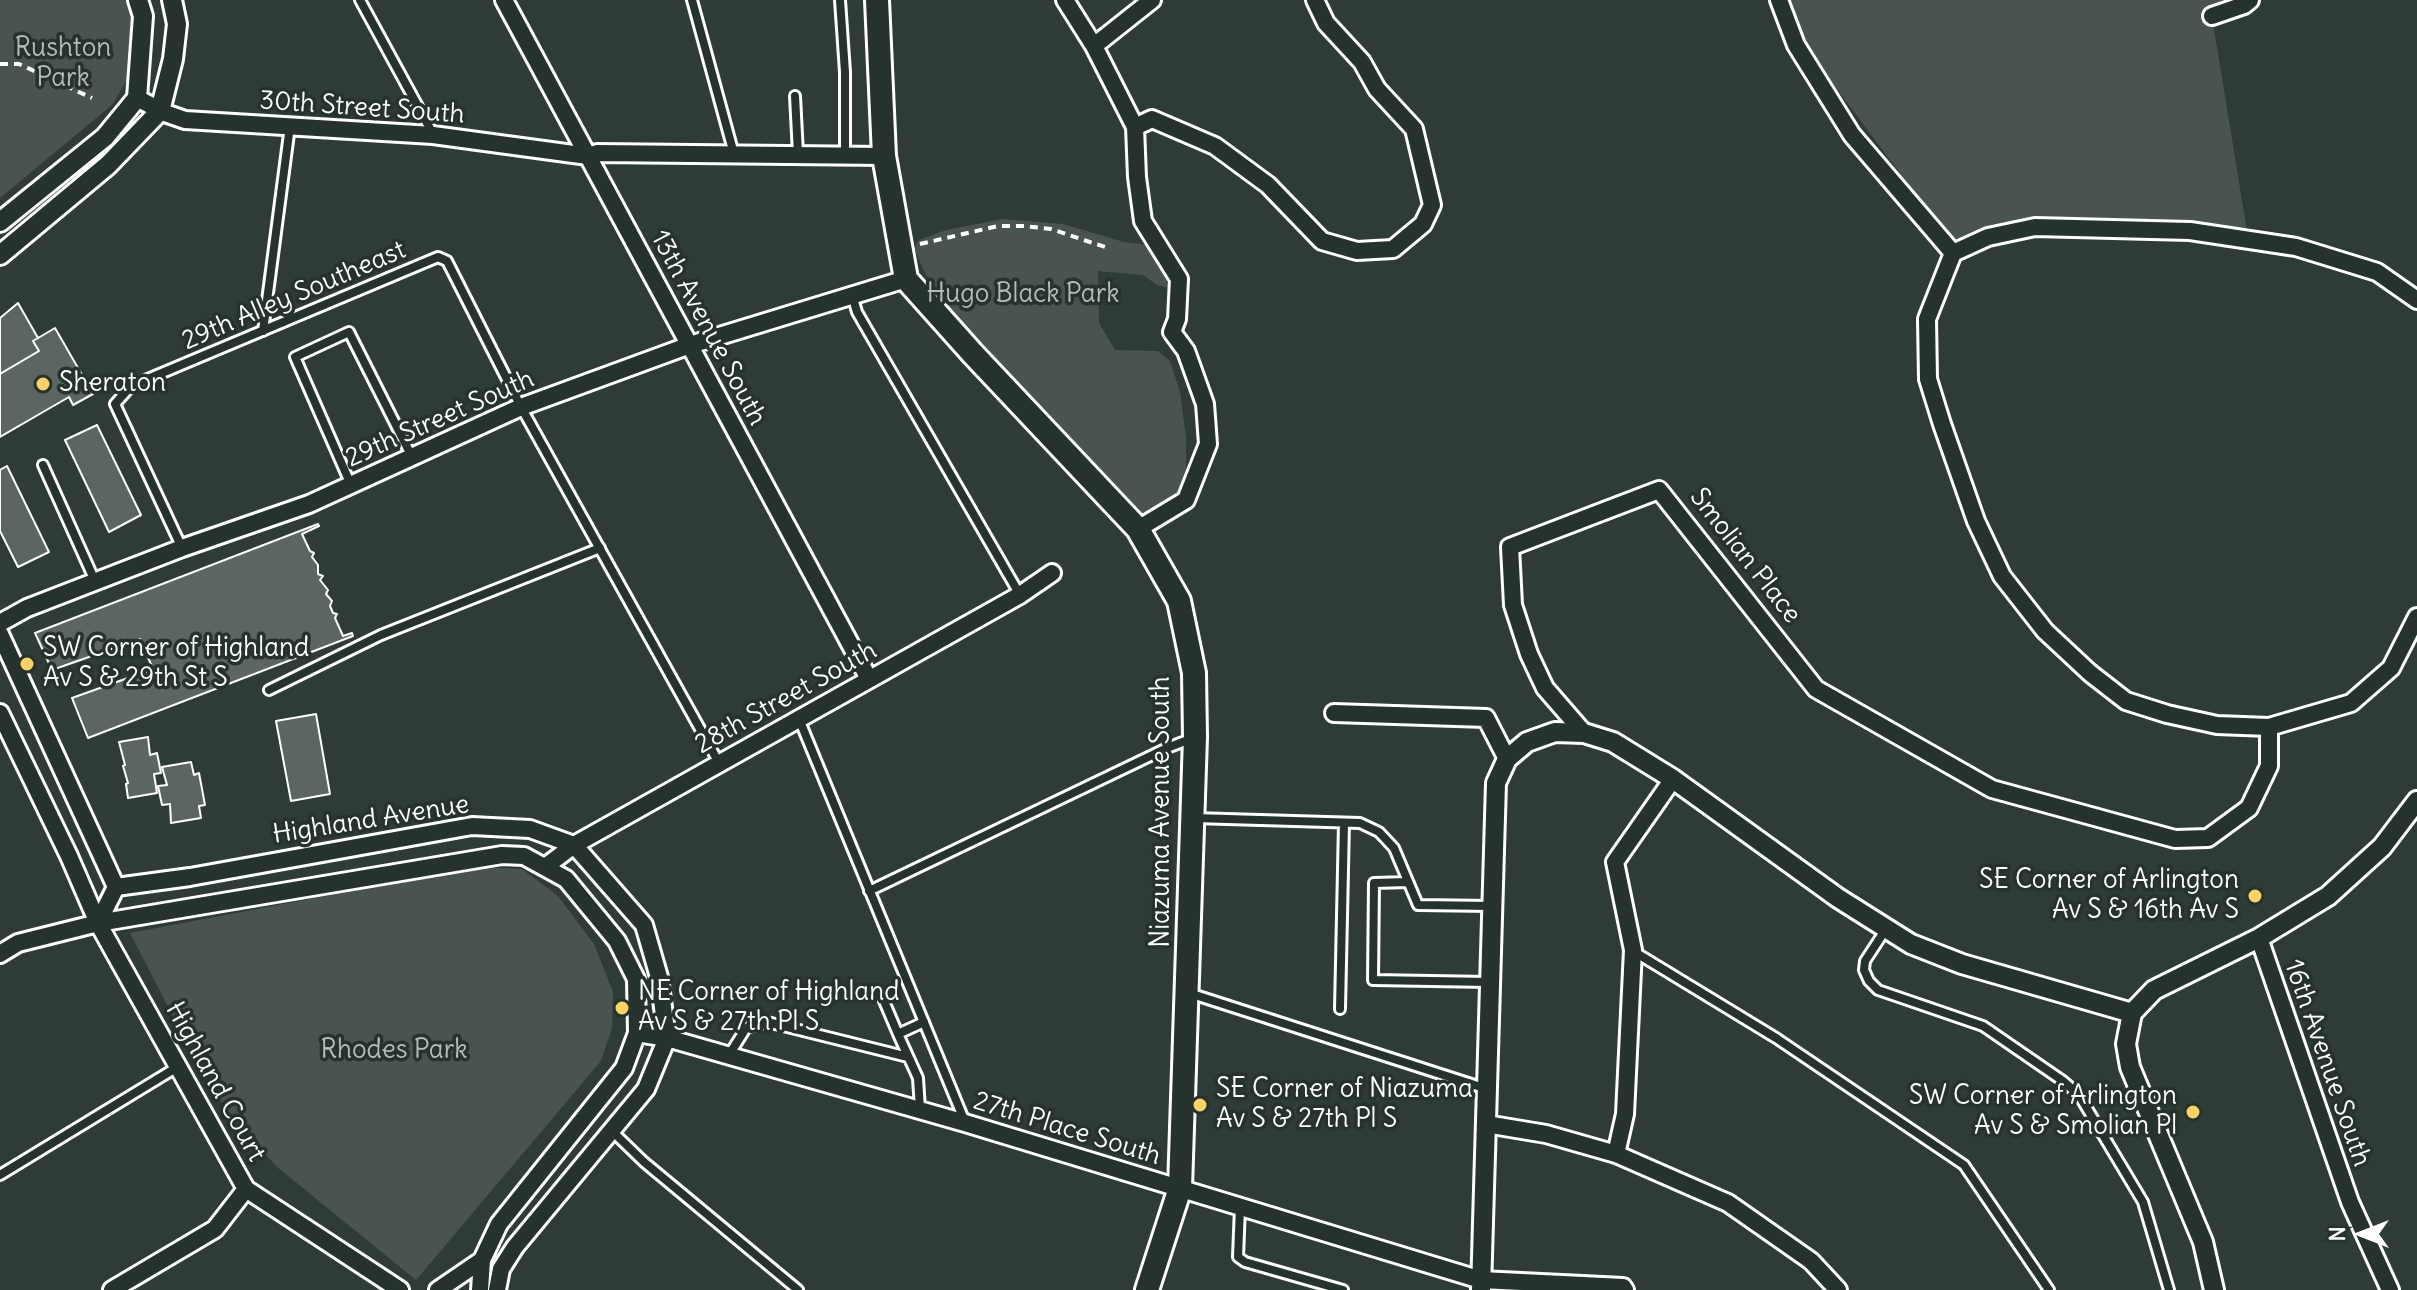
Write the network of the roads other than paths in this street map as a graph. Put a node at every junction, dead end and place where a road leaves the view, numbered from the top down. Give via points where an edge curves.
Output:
1 (138, 0) edge
2 (172, 0) edge
3 (360, 0) edge
4 (504, 0) edge
5 (692, 0) edge
6 (840, 0) edge
7 (877, 0) edge
8 (1065, 0) edge
9 (1315, 0) edge
10 (1779, 0) edge
11 (2250, 0) edge
12 (1149, 1) edge
13 (2212, 16) dead end
14 (1094, 46) junction
15 (795, 96) dead end
16 (137, 98) junction
17 (160, 111) junction
18 (290, 126) junction
19 (1135, 127) junction
20 (433, 135) junction
21 (734, 154) junction
22 (798, 155) junction
23 (845, 155) junction
24 (588, 156) junction
25 (884, 156) junction
26 (0, 222) edge
27 (1953, 253) junction
28 (0, 255) edge
29 (906, 279) junction
30 (852, 294) junction
31 (2417, 300) edge
32 (263, 331) junction
33 (690, 345) junction
34 (521, 407) junction
35 (412, 457) junction
36 (43, 465) dead end
37 (351, 485) junction
38 (1138, 529) junction
39 (182, 548) junction
40 (600, 548) junction
41 (1052, 573) dead end
42 (95, 582) junction
43 (1020, 595) junction
44 (2417, 617) edge
45 (0, 623) edge
46 (0, 634) edge
47 (869, 679) junction
48 (269, 690) dead end
49 (0, 713) edge
50 (1334, 713) dead end
51 (799, 719) junction
52 (2269, 727) junction
53 (1584, 733) junction
54 (1195, 737) junction
55 (1507, 759) junction
56 (719, 763) junction
57 (1673, 779) junction
58 (2417, 801) edge
59 (1193, 818) junction
60 (1344, 823) junction
61 (574, 845) junction
62 (545, 867) junction
63 (1408, 882) junction
64 (116, 887) junction
65 (869, 891) junction
66 (1492, 906) junction
67 (98, 923) junction
68 (1887, 928) junction
69 (2259, 938) junction
70 (1633, 950) junction
71 (0, 954) edge
72 (1490, 982) junction
73 (1188, 992) junction
74 (884, 1001) dead end
75 (1340, 1009) dead end
76 (2132, 1013) junction
77 (924, 1022) junction
78 (637, 1033) junction
79 (898, 1034) junction
80 (667, 1038) junction
81 (729, 1056) junction
82 (908, 1057) junction
83 (179, 1066) junction
84 (1487, 1089) junction
85 (921, 1111) junction
86 (965, 1123) junction
87 (1486, 1124) junction
88 (612, 1131) junction
89 (1616, 1154) junction
90 (0, 1175) edge
91 (1180, 1188) junction
92 (246, 1189) junction
93 (1240, 1207) junction
94 (482, 1260) junction
95 (1481, 1285) edge
96 (112, 1290) edge
97 (400, 1290) edge
98 (438, 1290) edge
99 (480, 1290) edge
100 (497, 1290) edge
101 (798, 1290) edge
102 (1147, 1290) edge
103 (1343, 1290) edge
104 (1625, 1290) edge
105 (1838, 1290) edge
106 (2049, 1290) edge
107 (2169, 1290) edge
108 (2214, 1290) edge
109 (2390, 1290) edge

1 - 16 street via 143,16
2 - 17 street via 177,24
3 - 20 lane
4 - 24 street, 13th Avenue South
5 - 21 lane
6 - 23 lane
7 - 25 main road
8 - 14 street
9 - 19 street via 1326,23 1414,129 1432,205 1423,224 1393,249 1357,251 1322,241 1268,185 1215,146 1152,119
10 - 27 street via 1796,45 1852,135
11 - 13 street
12 - 14 street
14 - 19 street
15 - 22 lane
16 - 17 street, 30th Street South
16 - 26 street via 105,137
17 - 18 street, 30th Street South via 185,120
17 - 28 street via 108,165
18 - 20 street, 30th Street South
18 - 32 lane
19 - 38 street via 1143,221 1179,279 1172,332 1186,351 1205,404 1208,444 1186,500
20 - 24 street, 30th Street South
21 - 22 street, 30th Street South
21 - 24 street, 30th Street South
22 - 23 street, 30th Street South
23 - 25 street, 30th Street South
24 - 33 street, 13th Avenue South
25 - 29 main road
27 - 31 street via 1988,237 2035,227 2190,231 2296,247 2377,272
27 - 52 street via 1927,319 1928,379 1976,521 2002,576 2045,631 2126,701 2217,725
29 - 30 street, 29th Street South
29 - 38 main road, Niazuma Avenue South
30 - 33 street, 29th Street South
30 - 43 lane via 857,312
32 - 34 lane, 29th Alley Southeast via 438,257 447,261
32 - 39 lane, 29th Alley Southeast via 131,386 115,404
33 - 34 street, 29th Street South
33 - 47 street, 13th Avenue South
34 - 35 street, 29th Street South
34 - 40 lane
35 - 37 street, 29th Street South
35 - 37 lane via 349,332 295,357
36 - 42 lane
37 - 39 street, 29th Street South
38 - 54 main road, Niazuma Avenue South via 1179,601 1194,673
39 - 42 street, 29th Street South
40 - 48 lane via 381,635
40 - 56 lane
41 - 43 street, 28th Street South
42 - 45 street, 29th Street South
43 - 47 street, 28th Street South
44 - 52 street via 2391,668 2351,703
46 - 64 street
47 - 51 street, 28th Street South
49 - 67 street
50 - 55 street via 1486,718
51 - 56 street, 28th Street South
51 - 65 lane
52 - 53 street, Smolian Place via 2269,766 2249,808 2208,838 2175,839 1992,789 1816,689 1659,490 1510,547 1513,605 1529,654 1545,688
53 - 55 street via 1555,732 1527,742
53 - 57 street, Smolian Place via 1613,742
54 - 59 main road, Niazuma Avenue South
54 - 65 lane
55 - 66 street via 1496,783
56 - 61 street, 28th Street South
57 - 68 street, Smolian Place
57 - 70 street via 1615,862
58 - 69 street via 2382,847 2328,896
59 - 60 lane
59 - 73 main road, Niazuma Avenue South
60 - 63 lane via 1379,832 1394,848
60 - 75 lane
61 - 62 street, 28th Street South
61 - 64 street, Highland Avenue via 530,829 472,826
61 - 80 street, Highland Avenue via 644,925 659,977
62 - 67 street via 524,856 502,855
62 - 78 street via 566,879 617,941 636,979
63 - 66 lane via 1418,905
63 - 72 lane via 1374,883 1373,980
64 - 67 street
65 - 77 lane
66 - 72 street
67 - 71 street via 18,943
67 - 83 street, Highland Court
68 - 76 street, Smolian Place via 1911,944 1962,964
68 - 107 lane via 1865,961 1864,970 1878,990 1983,1026 2079,1095 2143,1202
69 - 76 street via 2154,990
69 - 109 street, 16th Avenue South via 2350,1202
70 - 89 street via 1625,1114
70 - 106 lane via 1776,1038 1964,1165
72 - 84 street
73 - 84 lane
73 - 91 main road, Niazuma Avenue South
74 - 79 lane
76 - 108 street via 2126,1044 2130,1067 2203,1242
77 - 79 lane
77 - 86 lane
78 - 80 street, 27th Place South
78 - 94 street via 624,1068 499,1224
79 - 82 lane
80 - 81 street, 27th Place South
80 - 88 street, Highland Avenue via 646,1089
81 - 82 lane via 746,1028 767,1022
81 - 85 street, 27th Place South
82 - 85 lane via 918,1078
83 - 90 lane
83 - 92 street, Highland Court
84 - 87 street
85 - 86 street, 27th Place South
86 - 91 street, 27th Place South
87 - 89 street
87 - 95 street
88 - 100 street, Highland Avenue via 515,1247 501,1269
88 - 101 lane
89 - 105 street via 1728,1203 1811,1261
91 - 93 street, 27th Place South
91 - 102 main road, Niazuma Avenue South
92 - 96 street via 215,1229
92 - 97 street, Highland Court
93 - 95 street, 27th Place South
93 - 103 lane via 1238,1257
94 - 98 street
94 - 99 street
95 - 104 street, 27th Place South

